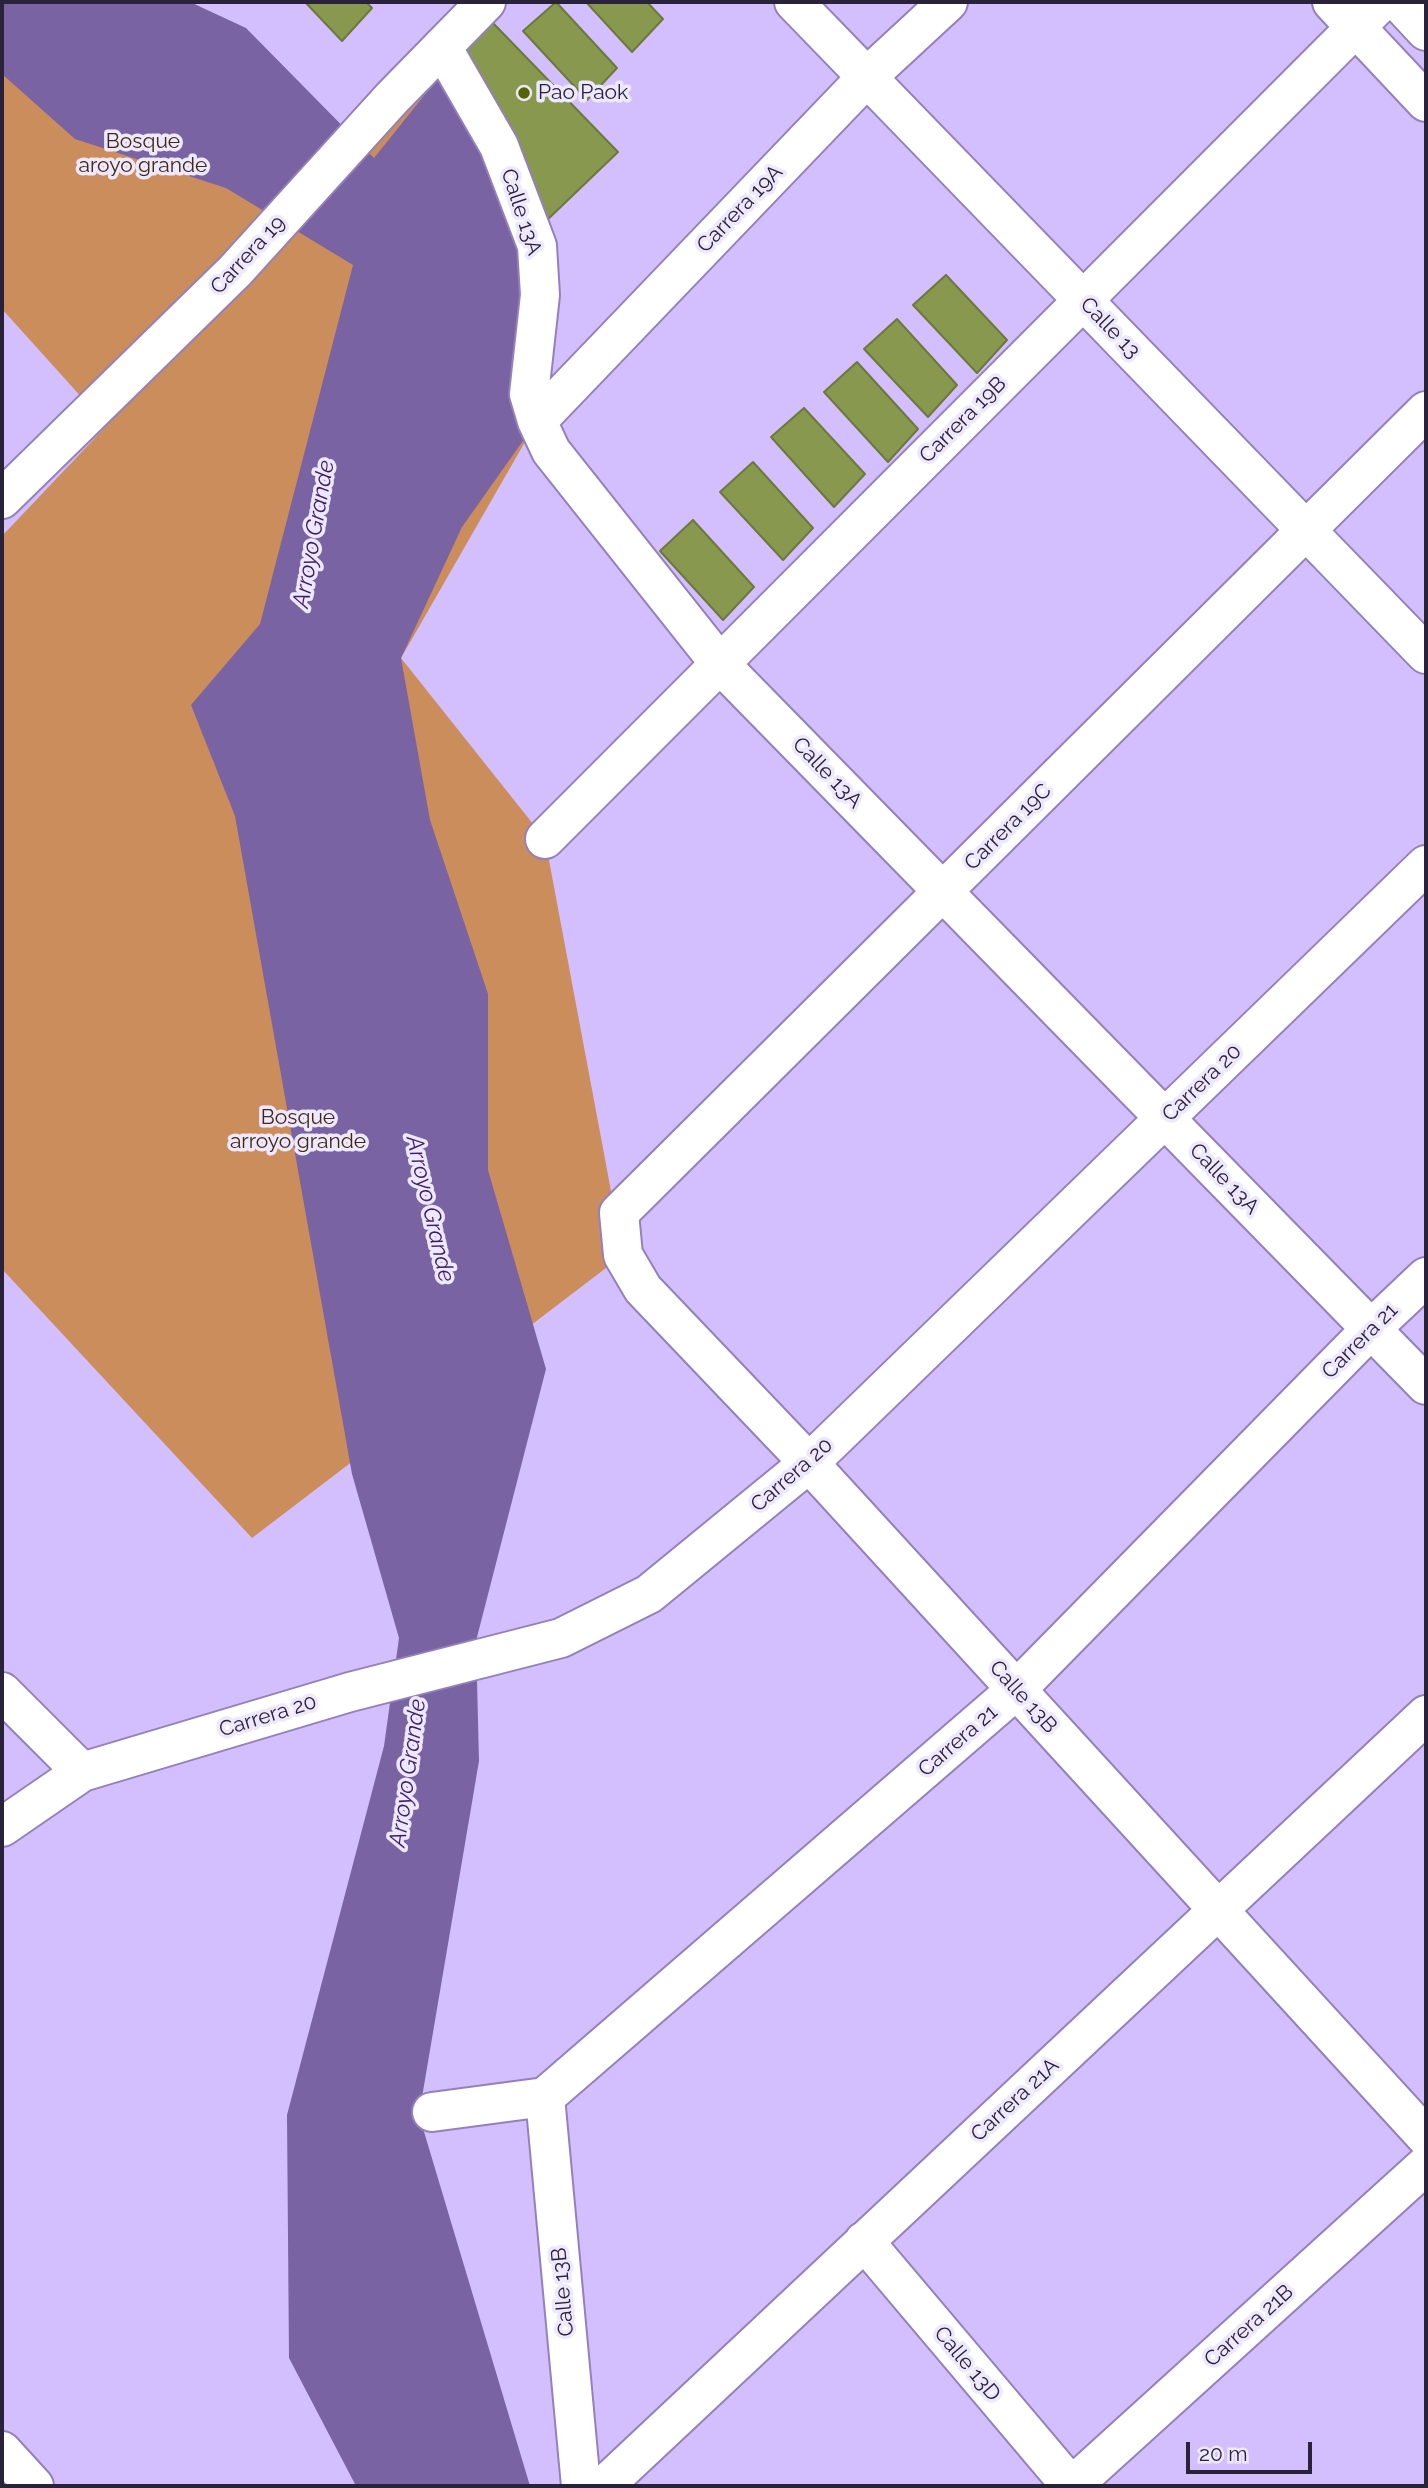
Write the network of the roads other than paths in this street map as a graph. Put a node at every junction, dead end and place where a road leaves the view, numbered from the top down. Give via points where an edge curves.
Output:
1 (486, 2) edge
2 (794, 2) edge
3 (948, 2) edge
4 (1399, 2) edge
5 (1356, 10) edge
6 (1426, 31) edge
7 (442, 47) junction
8 (867, 77) junction
9 (1426, 102) edge
10 (1083, 300) junction
11 (1426, 411) edge
12 (537, 421) junction
13 (2, 499) edge
14 (1306, 530) junction
15 (1426, 654) edge
16 (720, 664) junction
17 (545, 838) dead end
18 (1426, 865) edge
19 (943, 891) junction
20 (1166, 1119) junction
21 (623, 1255) joint
22 (1426, 1277) edge
23 (1371, 1329) junction
24 (1426, 1385) edge
25 (809, 1463) junction
26 (1016, 1690) junction
27 (2, 1692) edge
28 (1426, 1715) edge
29 (82, 1772) junction
30 (2, 1827) edge
31 (1218, 1910) junction
32 (545, 2097) junction
33 (432, 2112) dead end
34 (1426, 2137) edge
35 (1426, 2165) edge
36 (864, 2241) junction
37 (2, 2451) edge
38 (34, 2486) edge
39 (580, 2486) edge
40 (604, 2486) edge
41 (1071, 2486) edge

1 - 7 street, Carrera 19
2 - 8 street, Calle 13
3 - 8 street, Carrera 19A
4 - 6 street
5 - 9 street
5 - 10 street, Carrera 19B
7 - 12 street, Calle 13A via 499,146 537,246 540,295 529,394
7 - 13 street, Carrera 19 via 235,271
8 - 10 street, Calle 13
8 - 12 street, Carrera 19A
10 - 14 street, Calle 13
10 - 16 street, Carrera 19B
11 - 14 street, Carrera 19C
12 - 16 street, Calle 13A via 551,451
14 - 15 street, Calle 13
14 - 19 street, Carrera 19C
16 - 17 street, Carrera 19B
16 - 19 street, Calle 13A
18 - 20 street, Carrera 20
19 - 20 street, Calle 13A
19 - 21 street, Carrera 19C via 619,1213
20 - 23 street, Calle 13A
20 - 25 street, Carrera 20
21 - 25 street, Calle 13B via 643,1289
22 - 23 street, Carrera 21
23 - 24 street, Calle 13A
23 - 26 street, Carrera 21
25 - 26 street, Calle 13B
25 - 29 street, Carrera 20 via 649,1594 561,1639 350,1692
26 - 31 street, Calle 13B
26 - 32 street, Carrera 21
27 - 29 street
28 - 31 street, Carrera 21A
29 - 30 street, Carrera 20
31 - 34 street, Calle 13B
31 - 36 street, Carrera 21A
32 - 33 street
32 - 39 street, Calle 13B
35 - 41 street, Carrera 21B
36 - 40 street, Carrera 21A
36 - 41 street, Calle 13D
37 - 38 street

